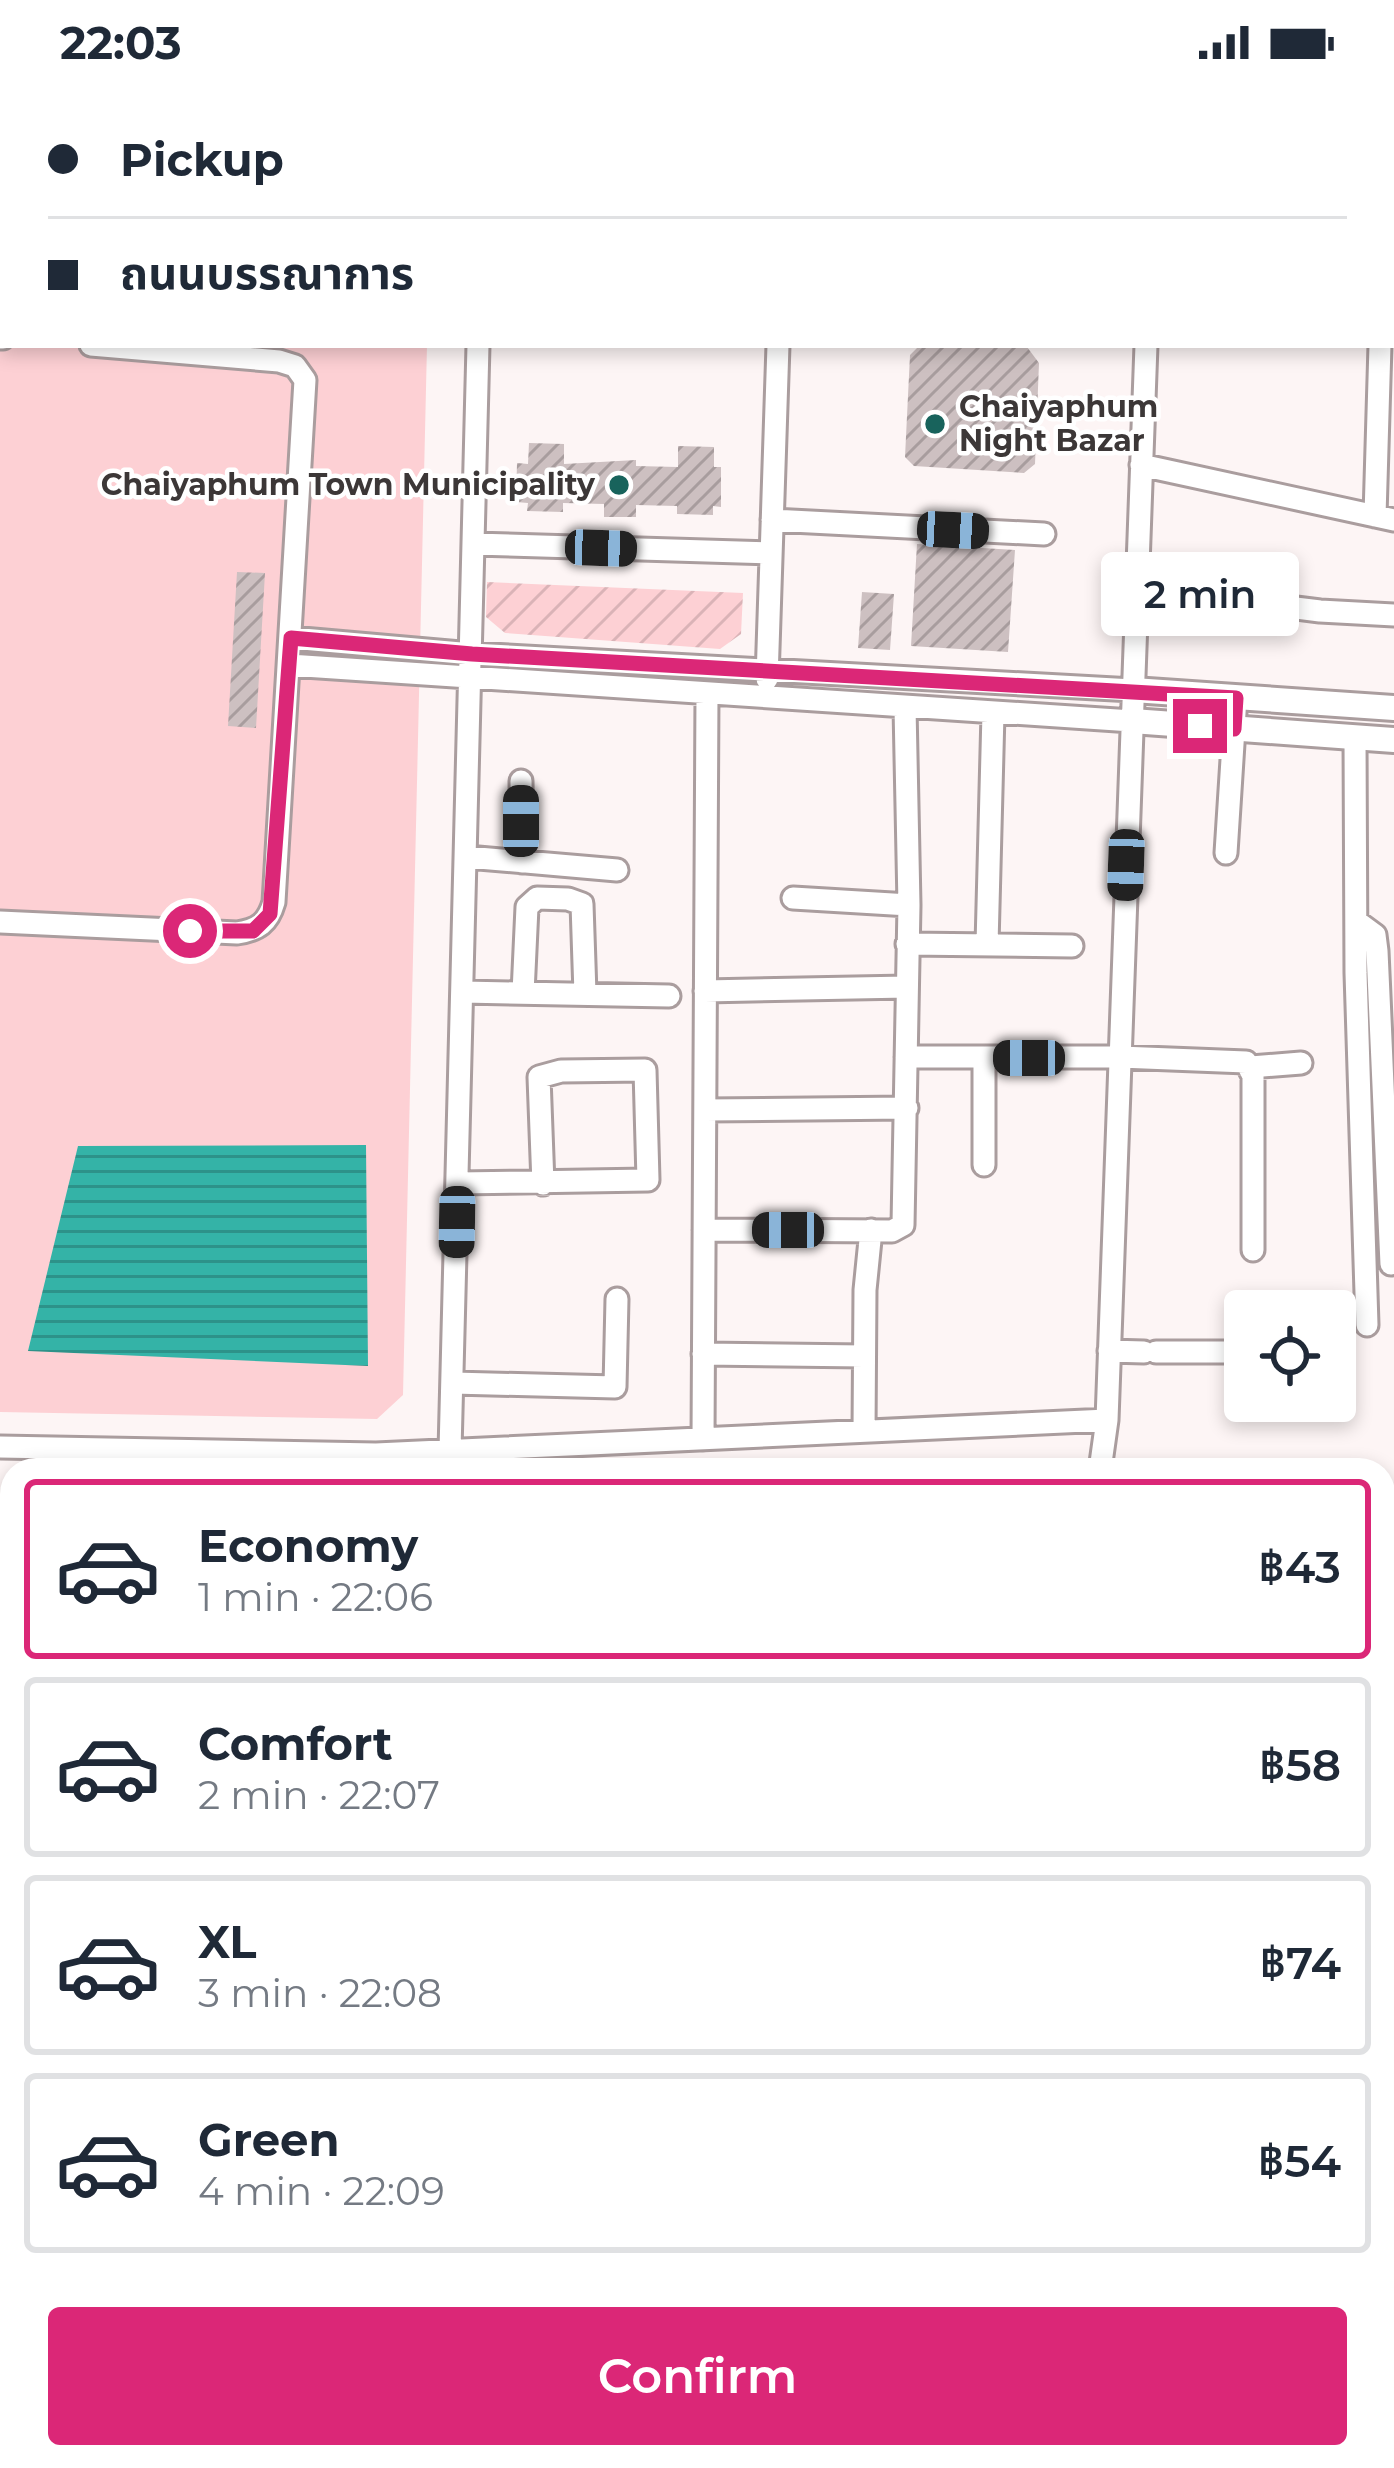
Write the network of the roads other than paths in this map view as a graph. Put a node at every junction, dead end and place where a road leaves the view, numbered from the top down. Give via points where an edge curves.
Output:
1 (126, 348) edge
2 (478, 348) edge
3 (778, 348) edge
4 (1146, 348) edge
5 (1380, 348) edge
6 (1141, 465) junction
7 (1385, 518) edge
8 (772, 520) junction
9 (1044, 534) dead end
10 (474, 544) junction
11 (771, 553) junction
12 (1137, 588) junction
13 (1394, 615) edge
14 (291, 638) junction
15 (472, 654) junction
16 (289, 665) junction
17 (767, 670) junction
18 (471, 680) junction
19 (1133, 690) junction
20 (707, 694) junction
21 (766, 698) junction
22 (1236, 698) junction
23 (905, 707) junction
24 (1394, 708) edge
25 (993, 712) junction
26 (1132, 721) junction
27 (1234, 729) junction
28 (1355, 738) junction
29 (1394, 740) edge
30 (521, 782) dead end
31 (1226, 853) dead end
32 (466, 857) junction
33 (522, 862) junction
34 (617, 870) dead end
35 (793, 898) dead end
36 (909, 905) junction
37 (1356, 921) junction
38 (0, 922) edge
39 (907, 944) junction
40 (987, 945) junction
41 (1072, 946) dead end
42 (907, 987) junction
43 (463, 992) junction
44 (705, 992) junction
45 (523, 993) junction
46 (585, 994) junction
47 (669, 996) dead end
48 (906, 1057) junction
49 (1120, 1057) junction
50 (984, 1058) junction
51 (1301, 1063) dead end
52 (1250, 1067) junction
53 (907, 1108) junction
54 (705, 1110) junction
55 (984, 1165) dead end
56 (458, 1183) junction
57 (544, 1184) junction
58 (704, 1230) junction
59 (871, 1230) junction
60 (1253, 1250) dead end
61 (1391, 1264) edge
62 (617, 1299) dead end
63 (1367, 1325) dead end
64 (1109, 1351) junction
65 (1224, 1352) edge
66 (703, 1354) junction
67 (864, 1356) junction
68 (454, 1382) junction
69 (1107, 1420) junction
70 (864, 1431) junction
71 (703, 1439) junction
72 (0, 1447) edge
73 (450, 1451) junction
74 (157, 1458) edge
75 (403, 1458) edge
76 (1102, 1458) edge

1 - 14 street via 279,361 301,373 307,389
2 - 10 street
3 - 8 street
4 - 6 street
5 - 7 street
6 - 7 street
6 - 12 street
8 - 9 street
8 - 11 street
10 - 11 street
10 - 15 street
11 - 17 street
12 - 13 street
12 - 19 street
14 - 15 street
14 - 16 street
15 - 17 street
15 - 18 street
16 - 18 street
16 - 38 street via 274,902 265,922 237,933
17 - 19 street
17 - 21 street
18 - 20 street
18 - 32 street
19 - 22 main road
19 - 26 street
20 - 21 street
20 - 44 street
21 - 23 street
22 - 24 main road
22 - 27 street
23 - 25 street
23 - 36 street
25 - 26 street
25 - 40 street
26 - 27 main road
26 - 49 street
27 - 28 main road
27 - 31 street
28 - 29 main road
28 - 37 street
30 - 33 street
32 - 33 street
32 - 43 street
33 - 34 street
35 - 36 street
36 - 39 street
37 - 61 street via 1375,935 1377,951
37 - 63 street
39 - 40 street
39 - 42 street
40 - 41 street
42 - 44 street
42 - 48 street
43 - 45 street
43 - 56 street
44 - 54 street
45 - 46 street
45 - 46 street via 527,907 537,898 582,904
46 - 47 street
48 - 50 street
48 - 53 street
49 - 50 street
49 - 52 street
49 - 64 street
50 - 55 street
51 - 52 street
52 - 60 street
53 - 54 street
53 - 59 street via 903,1225
54 - 58 street
56 - 57 street
56 - 68 street
57 - 57 street via 539,1077 645,1070 649,1180
58 - 59 street
58 - 66 street
59 - 67 street
62 - 68 street via 615,1388
64 - 65 street
64 - 69 street
66 - 67 street
66 - 71 street
67 - 70 street
68 - 73 street
69 - 70 street
69 - 76 street
70 - 71 street
71 - 73 street
72 - 74 street
73 - 75 street

